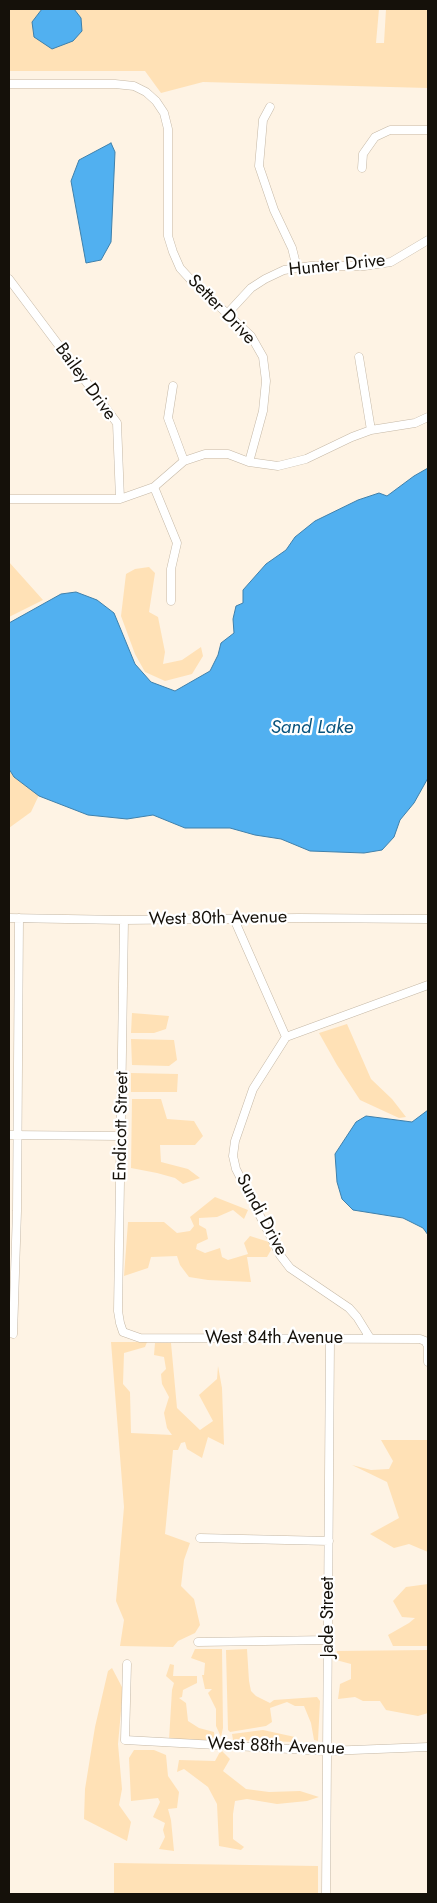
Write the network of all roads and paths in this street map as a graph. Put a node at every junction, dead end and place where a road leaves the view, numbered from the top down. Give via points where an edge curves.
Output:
1 (9, 84) edge
2 (270, 107) dead end
3 (428, 130) edge
4 (362, 168) dead end
5 (428, 240) edge
6 (297, 268) junction
7 (9, 279) edge
8 (227, 314) junction
9 (359, 357) dead end
10 (173, 386) dead end
11 (428, 417) edge
12 (371, 430) junction
13 (184, 461) junction
14 (249, 462) junction
15 (154, 487) junction
16 (9, 499) edge
17 (120, 499) junction
18 (171, 601) dead end
19 (9, 918) edge
20 (19, 918) junction
21 (234, 919) junction
22 (124, 920) junction
23 (428, 920) edge
24 (428, 985) edge
25 (286, 1037) junction
26 (13, 1135) edge
27 (122, 1136) junction
28 (124, 1332) joint
29 (14, 1334) dead end
30 (370, 1338) junction
31 (330, 1339) junction
32 (428, 1362) edge
33 (200, 1538) dead end
34 (329, 1541) junction
35 (329, 1640) junction
36 (198, 1642) dead end
37 (127, 1664) dead end
38 (428, 1747) edge
39 (327, 1750) junction
40 (326, 1894) edge

1 - 8 street, Setter Drive via 134,86 156,101 164,113 168,129 168,236 173,252 190,280
2 - 6 street via 263,120 259,166
3 - 4 street via 390,130 375,137 363,154
5 - 6 street, Hunter Drive via 391,262
6 - 8 street, Hunter Drive via 284,270 251,288
7 - 17 street, Bailey Drive via 117,423
8 - 14 street, Setter Drive via 251,336 263,357 266,381 263,411
9 - 12 street
10 - 13 street via 168,418
11 - 12 street via 415,423
12 - 14 street via 306,459 278,466
13 - 14 street via 205,454 228,454
13 - 15 street
15 - 17 street
15 - 18 street via 177,543 171,569
16 - 17 street
19 - 20 street, West 80th Avenue
20 - 22 street, West 80th Avenue
20 - 26 street
21 - 22 street, West 80th Avenue
21 - 23 street, West 80th Avenue
21 - 25 street
22 - 27 street, Endicott Street
24 - 25 street
25 - 30 street, Sundi Drive via 253,1089 235,1141 233,1156 236,1169 280,1255 290,1268 348,1308
26 - 27 street
26 - 29 street
27 - 28 street, Endicott Street via 118,1311
28 - 31 street, West 84th Avenue via 140,1338
30 - 31 street, West 84th Avenue
30 - 32 street, West 84th Avenue via 425,1341
31 - 34 street, Jade Street
33 - 34 street
34 - 35 street, Jade Street
35 - 36 street
35 - 39 street, Jade Street
37 - 39 street, West 88th Avenue via 125,1740
38 - 39 street, West 88th Avenue
39 - 40 street, Jade Street

